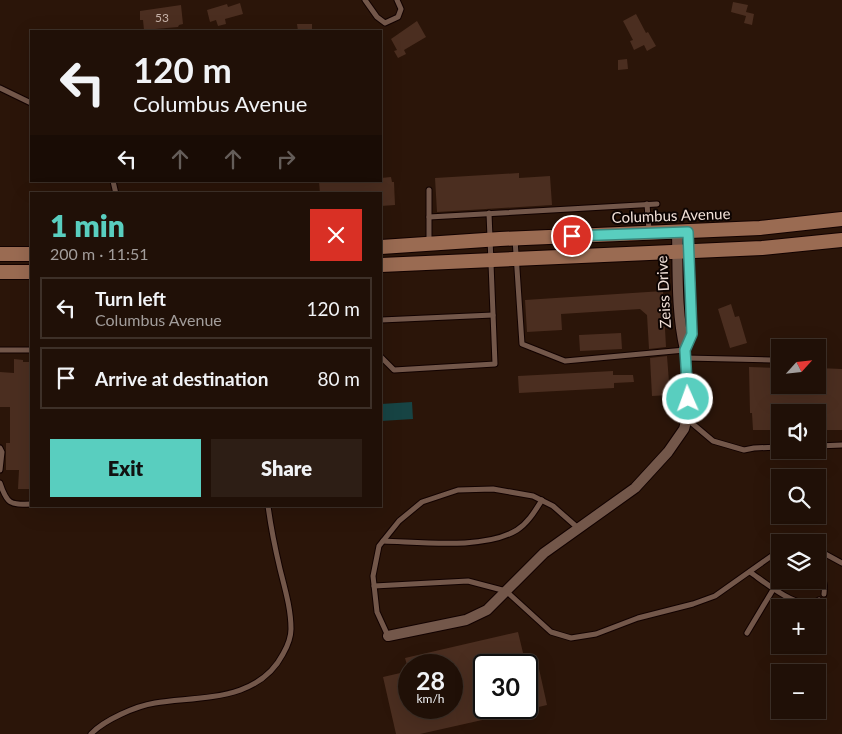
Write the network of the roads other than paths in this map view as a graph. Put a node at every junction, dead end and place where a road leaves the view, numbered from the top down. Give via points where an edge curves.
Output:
1 (365, 0) edge
2 (397, 0) edge
3 (0, 88) edge
4 (30, 103) edge
5 (429, 190) dead end
6 (647, 204) junction
7 (657, 204) dead end
8 (489, 213) junction
9 (429, 217) junction
10 (842, 219) edge
11 (683, 232) junction
12 (649, 233) junction
13 (515, 238) junction
14 (490, 240) junction
15 (842, 240) edge
16 (429, 244) junction
17 (382, 247) edge
18 (683, 252) junction
19 (0, 254) edge
20 (30, 254) edge
21 (516, 259) junction
22 (490, 260) junction
23 (382, 265) edge
24 (0, 272) edge
25 (30, 272) edge
26 (494, 315) junction
27 (382, 320) edge
28 (0, 350) edge
29 (30, 350) edge
30 (685, 354) junction
31 (382, 358) edge
32 (771, 360) edge
33 (686, 418) junction
34 (842, 445) edge
35 (826, 446) edge
36 (771, 447) edge
37 (0, 448) edge
38 (0, 470) edge
39 (0, 483) edge
40 (542, 500) junction
41 (30, 504) edge
42 (268, 507) edge
43 (578, 528) junction
44 (383, 541) junction
45 (826, 554) edge
46 (771, 558) edge
47 (842, 563) edge
48 (750, 572) junction
49 (374, 586) junction
50 (771, 586) edge
51 (773, 589) edge
52 (776, 589) edge
53 (825, 589) edge
54 (506, 591) junction
55 (824, 594) dead end
56 (790, 599) edge
57 (747, 634) dead end
58 (388, 636) joint
59 (91, 734) edge

1 - 2 lane via 385,23 398,17 401,9
3 - 4 lane
5 - 9 lane
6 - 7 lane
6 - 8 lane
6 - 12 lane
8 - 9 lane
8 - 14 lane
9 - 16 lane
10 - 11 street, Columbus Avenue
11 - 12 street, Columbus Avenue
11 - 18 street, Zeiss Drive
12 - 13 street, Columbus Avenue
13 - 14 street, Columbus Avenue
13 - 21 lane
14 - 16 street, Columbus Avenue
14 - 22 lane
15 - 18 street
16 - 17 street, Columbus Avenue
18 - 21 street
18 - 30 street, Zeiss Drive via 680,330
19 - 20 street
21 - 22 street
21 - 30 lane via 522,344 565,361
22 - 23 street
22 - 26 lane
24 - 25 street
26 - 27 lane
26 - 31 lane via 495,364 394,370
28 - 29 lane
30 - 32 lane
30 - 33 street, Zeiss Drive
33 - 36 lane via 713,441 744,450
33 - 43 street via 684,429 668,452 640,483
34 - 35 lane
37 - 38 lane
39 - 41 lane via 5,498 14,504
40 - 43 lane
40 - 44 lane via 530,519 502,538 456,543
40 - 44 lane via 493,489 458,490 422,502 399,521
42 - 59 lane via 291,630 279,662 258,682 245,689 202,699 142,706 118,716
43 - 54 street via 544,553
44 - 49 lane via 373,576
45 - 47 lane
46 - 48 lane
48 - 50 lane
48 - 54 lane via 715,596 596,634 571,638 551,632
49 - 54 lane via 468,581
49 - 58 lane via 377,612
51 - 57 lane
52 - 56 lane
53 - 55 lane
54 - 58 street via 487,610 466,620

